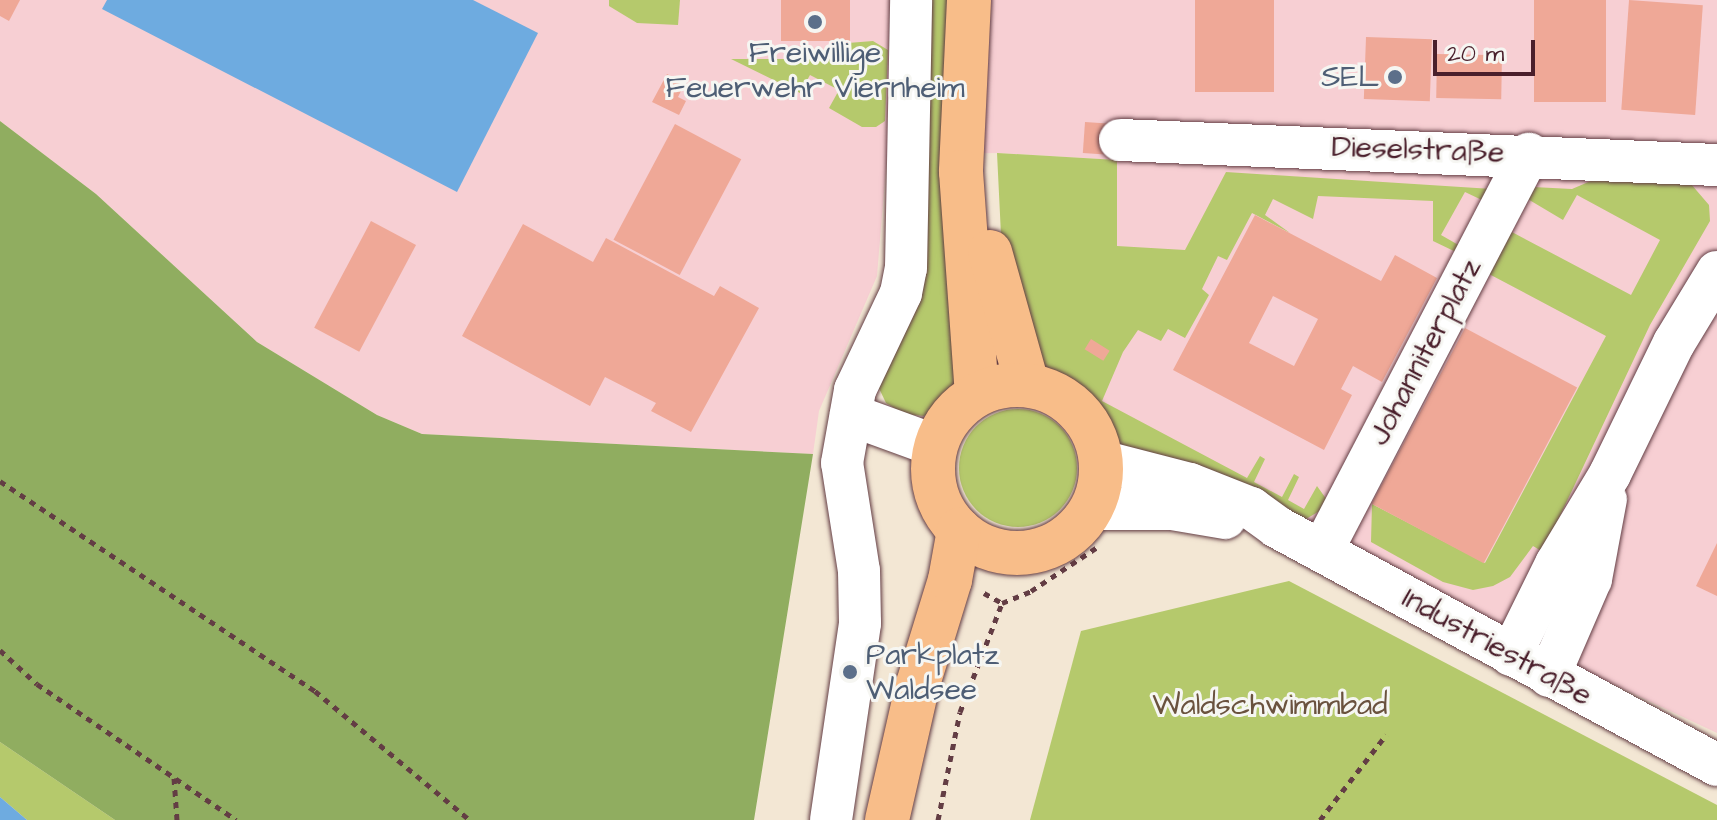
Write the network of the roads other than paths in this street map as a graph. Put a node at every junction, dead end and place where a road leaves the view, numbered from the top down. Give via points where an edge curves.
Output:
1 (911, 0) edge
2 (969, 0) edge
3 (983, 0) edge
4 (1120, 140) dead end
5 (1529, 154) junction
6 (1717, 165) edge
7 (1717, 272) edge
8 (1027, 384) junction
9 (977, 394) junction
10 (851, 415) junction
11 (936, 446) junction
12 (1101, 461) junction
13 (1610, 474) junction
14 (1096, 527) junction
15 (1277, 527) junction
16 (959, 530) junction
17 (1322, 551) junction
18 (1009, 553) junction
19 (1511, 655) junction
20 (1549, 676) junction
21 (1717, 765) edge
22 (831, 820) edge
23 (887, 820) edge
24 (913, 820) edge

1 - 10 street via 906,268 901,293 855,390
2 - 9 main road via 961,172
3 - 8 main road via 990,250 999,299
4 - 5 street, Dieselstraße
5 - 6 street, Dieselstraße
5 - 17 street, Johanniterplatz
7 - 13 street via 1674,343
8 - 9 main road
8 - 12 main road via 1054,392 1077,410 1094,433
9 - 11 main road via 952,416
10 - 11 street
10 - 22 street via 842,463 859,571 860,623
11 - 16 main road via 936,491
12 - 14 main road
12 - 15 street, Industriestraße via 1223,494
13 - 19 street via 1556,564
13 - 20 street via 1591,579
14 - 15 street, Industriestraße via 1172,509
14 - 18 main road via 1057,543
15 - 17 street, Industriestraße
16 - 18 main road via 982,545
16 - 23 main road
17 - 19 street, Industriestraße
18 - 24 main road via 993,565 990,597 937,703
19 - 20 street, Industriestraße
20 - 21 street, Industriestraße

